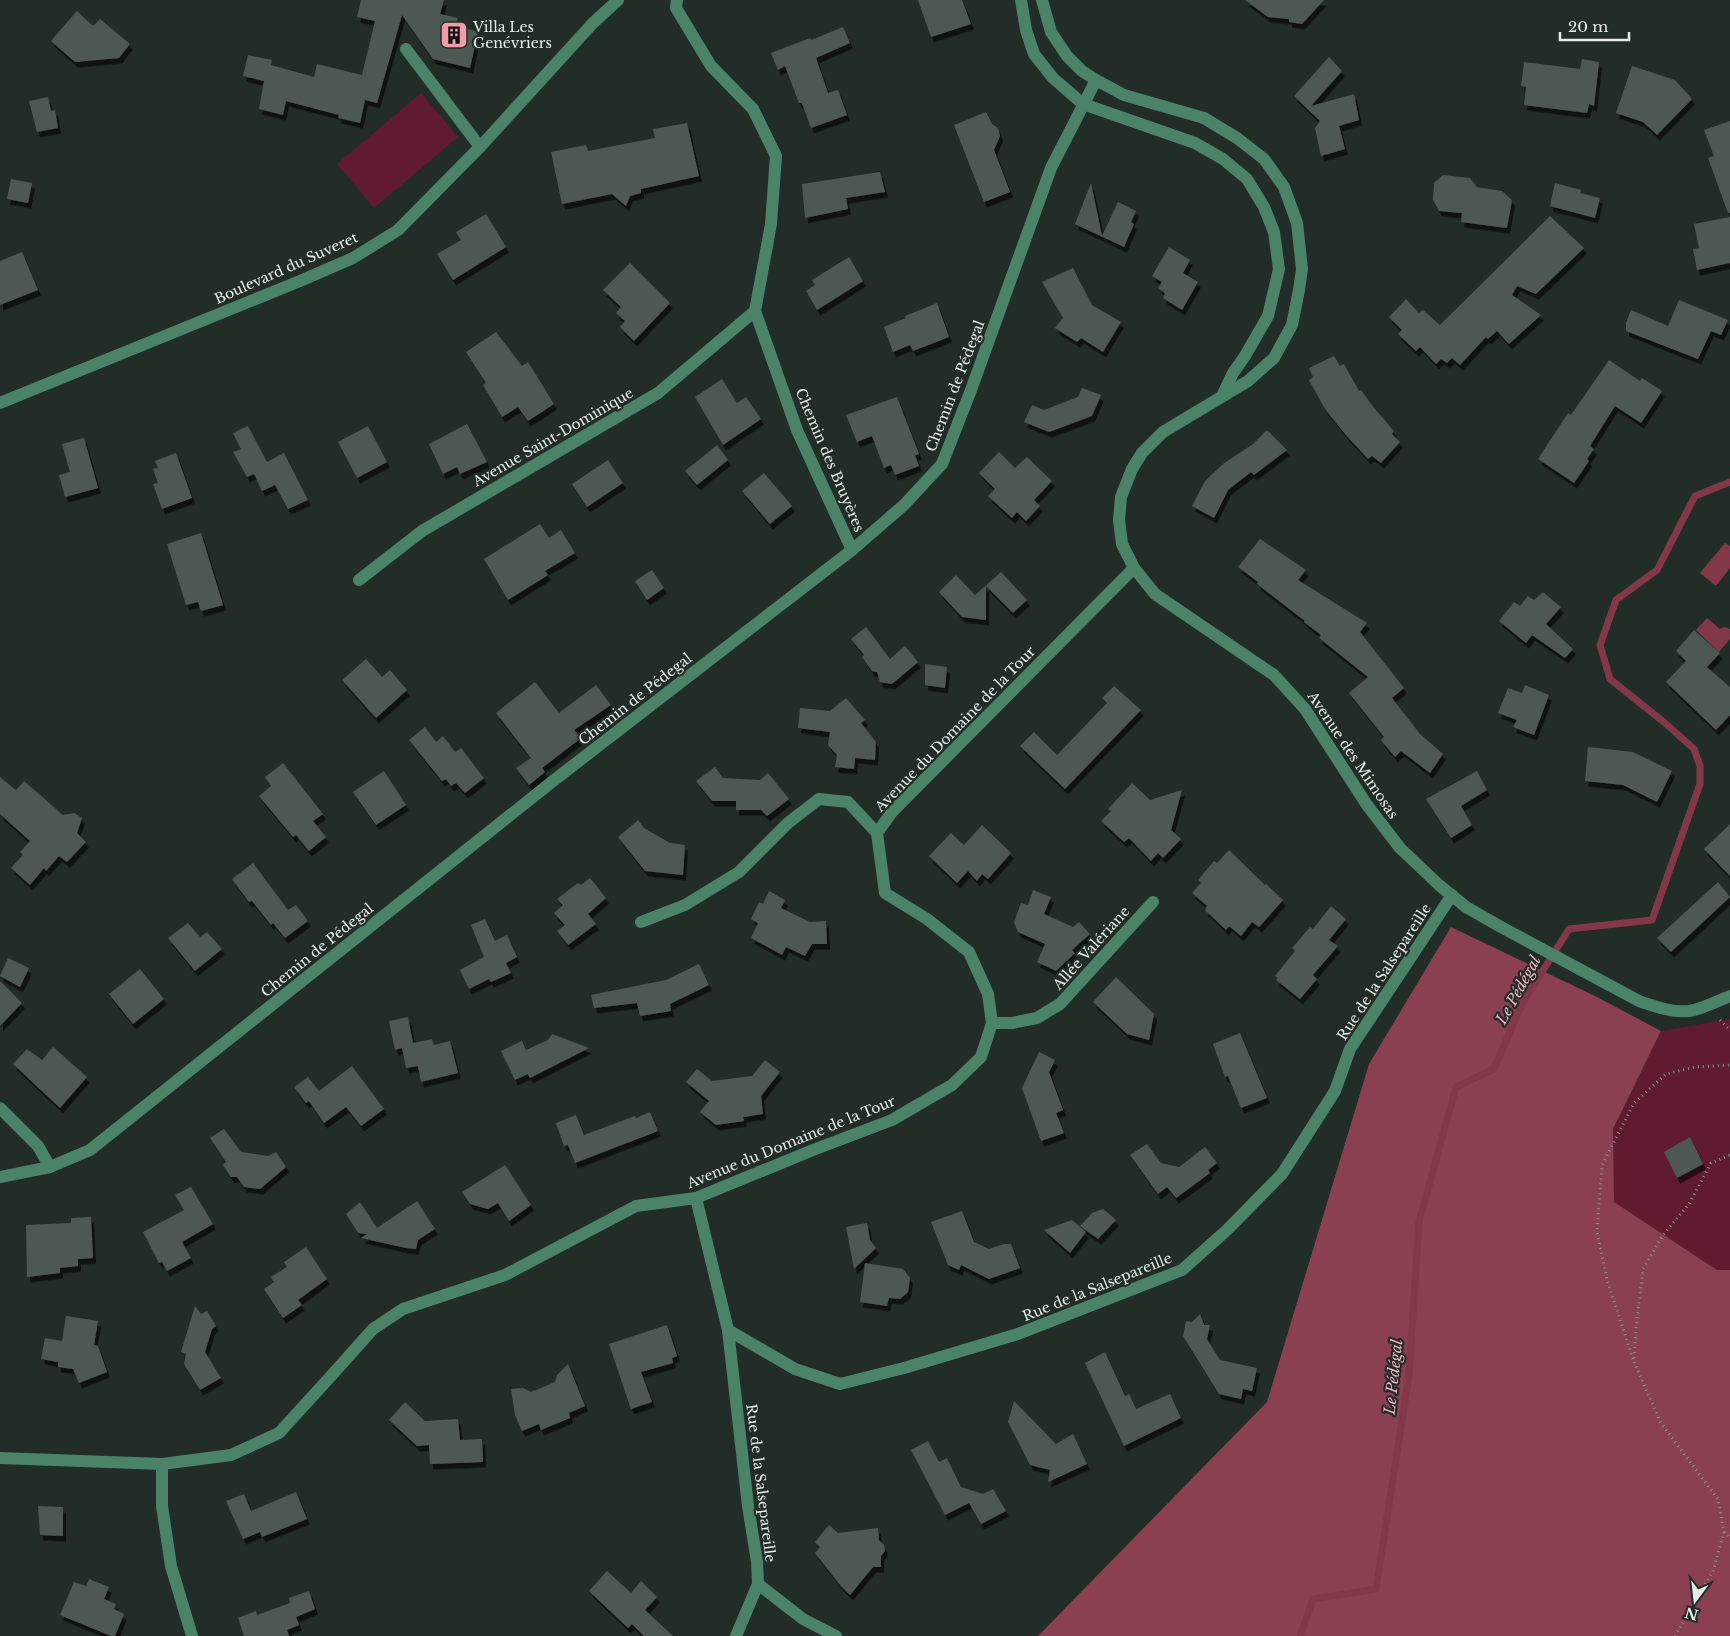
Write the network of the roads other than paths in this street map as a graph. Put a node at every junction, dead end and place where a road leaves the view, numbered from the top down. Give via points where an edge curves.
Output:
1 (618, 0) edge
2 (677, 0) edge
3 (1021, 0) edge
4 (1042, 0) edge
5 (406, 49) dead end
6 (1096, 80) junction
7 (1084, 104) junction
8 (480, 146) junction
9 (1279, 268) junction
10 (1302, 269) junction
11 (755, 311) junction
12 (1222, 396) junction
13 (0, 403) edge
14 (852, 550) junction
15 (1134, 568) junction
16 (359, 580) dead end
17 (877, 833) junction
18 (1452, 895) junction
19 (1153, 902) dead end
20 (640, 922) dead end
21 (1730, 996) edge
22 (992, 1023) junction
23 (0, 1108) edge
24 (50, 1167) junction
25 (0, 1177) edge
26 (696, 1198) junction
27 (728, 1330) junction
28 (0, 1458) edge
29 (162, 1464) junction
30 (758, 1584) junction
31 (192, 1636) edge
32 (736, 1636) edge
33 (836, 1636) edge

1 - 8 street, Boulevard du Suveret
2 - 11 street, Chemin des Bruyères via 676,8 711,66 753,109 776,156 771,224
3 - 7 street via 1034,54 1053,78
4 - 6 street, Avenue des Mimosas via 1051,32 1067,56
5 - 8 street
6 - 7 street, Chemin de Pédegal
6 - 10 street, Avenue des Mimosas via 1124,94 1204,118 1264,159 1284,187 1297,223
7 - 9 street via 1195,143 1247,179 1274,232
7 - 14 street, Chemin de Pédegal via 1051,168 942,464 904,505
8 - 13 street, Boulevard du Suveret via 398,230 353,258
9 - 10 street
9 - 12 street via 1268,316
10 - 12 street, Avenue des Mimosas via 1292,325 1274,358 1248,382
11 - 14 street, Chemin des Bruyères via 797,430
11 - 16 street, Avenue Saint-Dominique via 658,393 422,531
12 - 15 street, Avenue des Mimosas via 1163,432 1142,454 1127,479 1121,497 1120,520 1122,544
14 - 24 street, Chemin de Pédegal via 553,781 90,1150
15 - 17 street, Avenue du Domaine de la Tour via 892,812
15 - 18 street, Avenue des Mimosas via 1156,594 1274,674 1305,709 1367,805 1400,848
17 - 20 street via 848,802 819,799 788,823 739,872 685,905
17 - 22 street, Avenue du Domaine de la Tour via 885,893 927,919 970,952 988,994
18 - 21 street, Avenue des Mimosas via 1501,928 1639,1001 1668,1010 1689,1011
18 - 27 street, Rue de la Salsepareille via 1350,1049 1334,1091 1282,1174 1182,1270 1018,1334 840,1384 794,1369
19 - 22 street, Allée Valériane via 1060,1004 1036,1018
22 - 26 street, Avenue du Domaine de la Tour via 981,1057 952,1085 892,1120
23 - 24 street via 38,1146
24 - 25 street, Chemin de Pédegal
26 - 27 street, Rue de la Salsepareille
26 - 29 street, Avenue du Domaine de la Tour via 636,1206 505,1275 403,1309 373,1329 279,1433 231,1455
27 - 30 street, Rue de la Salsepareille
28 - 29 street, Avenue du Domaine de la Tour
29 - 31 street via 162,1506 171,1566
30 - 32 street, Rue de la Salsepareille
30 - 33 street via 803,1618

